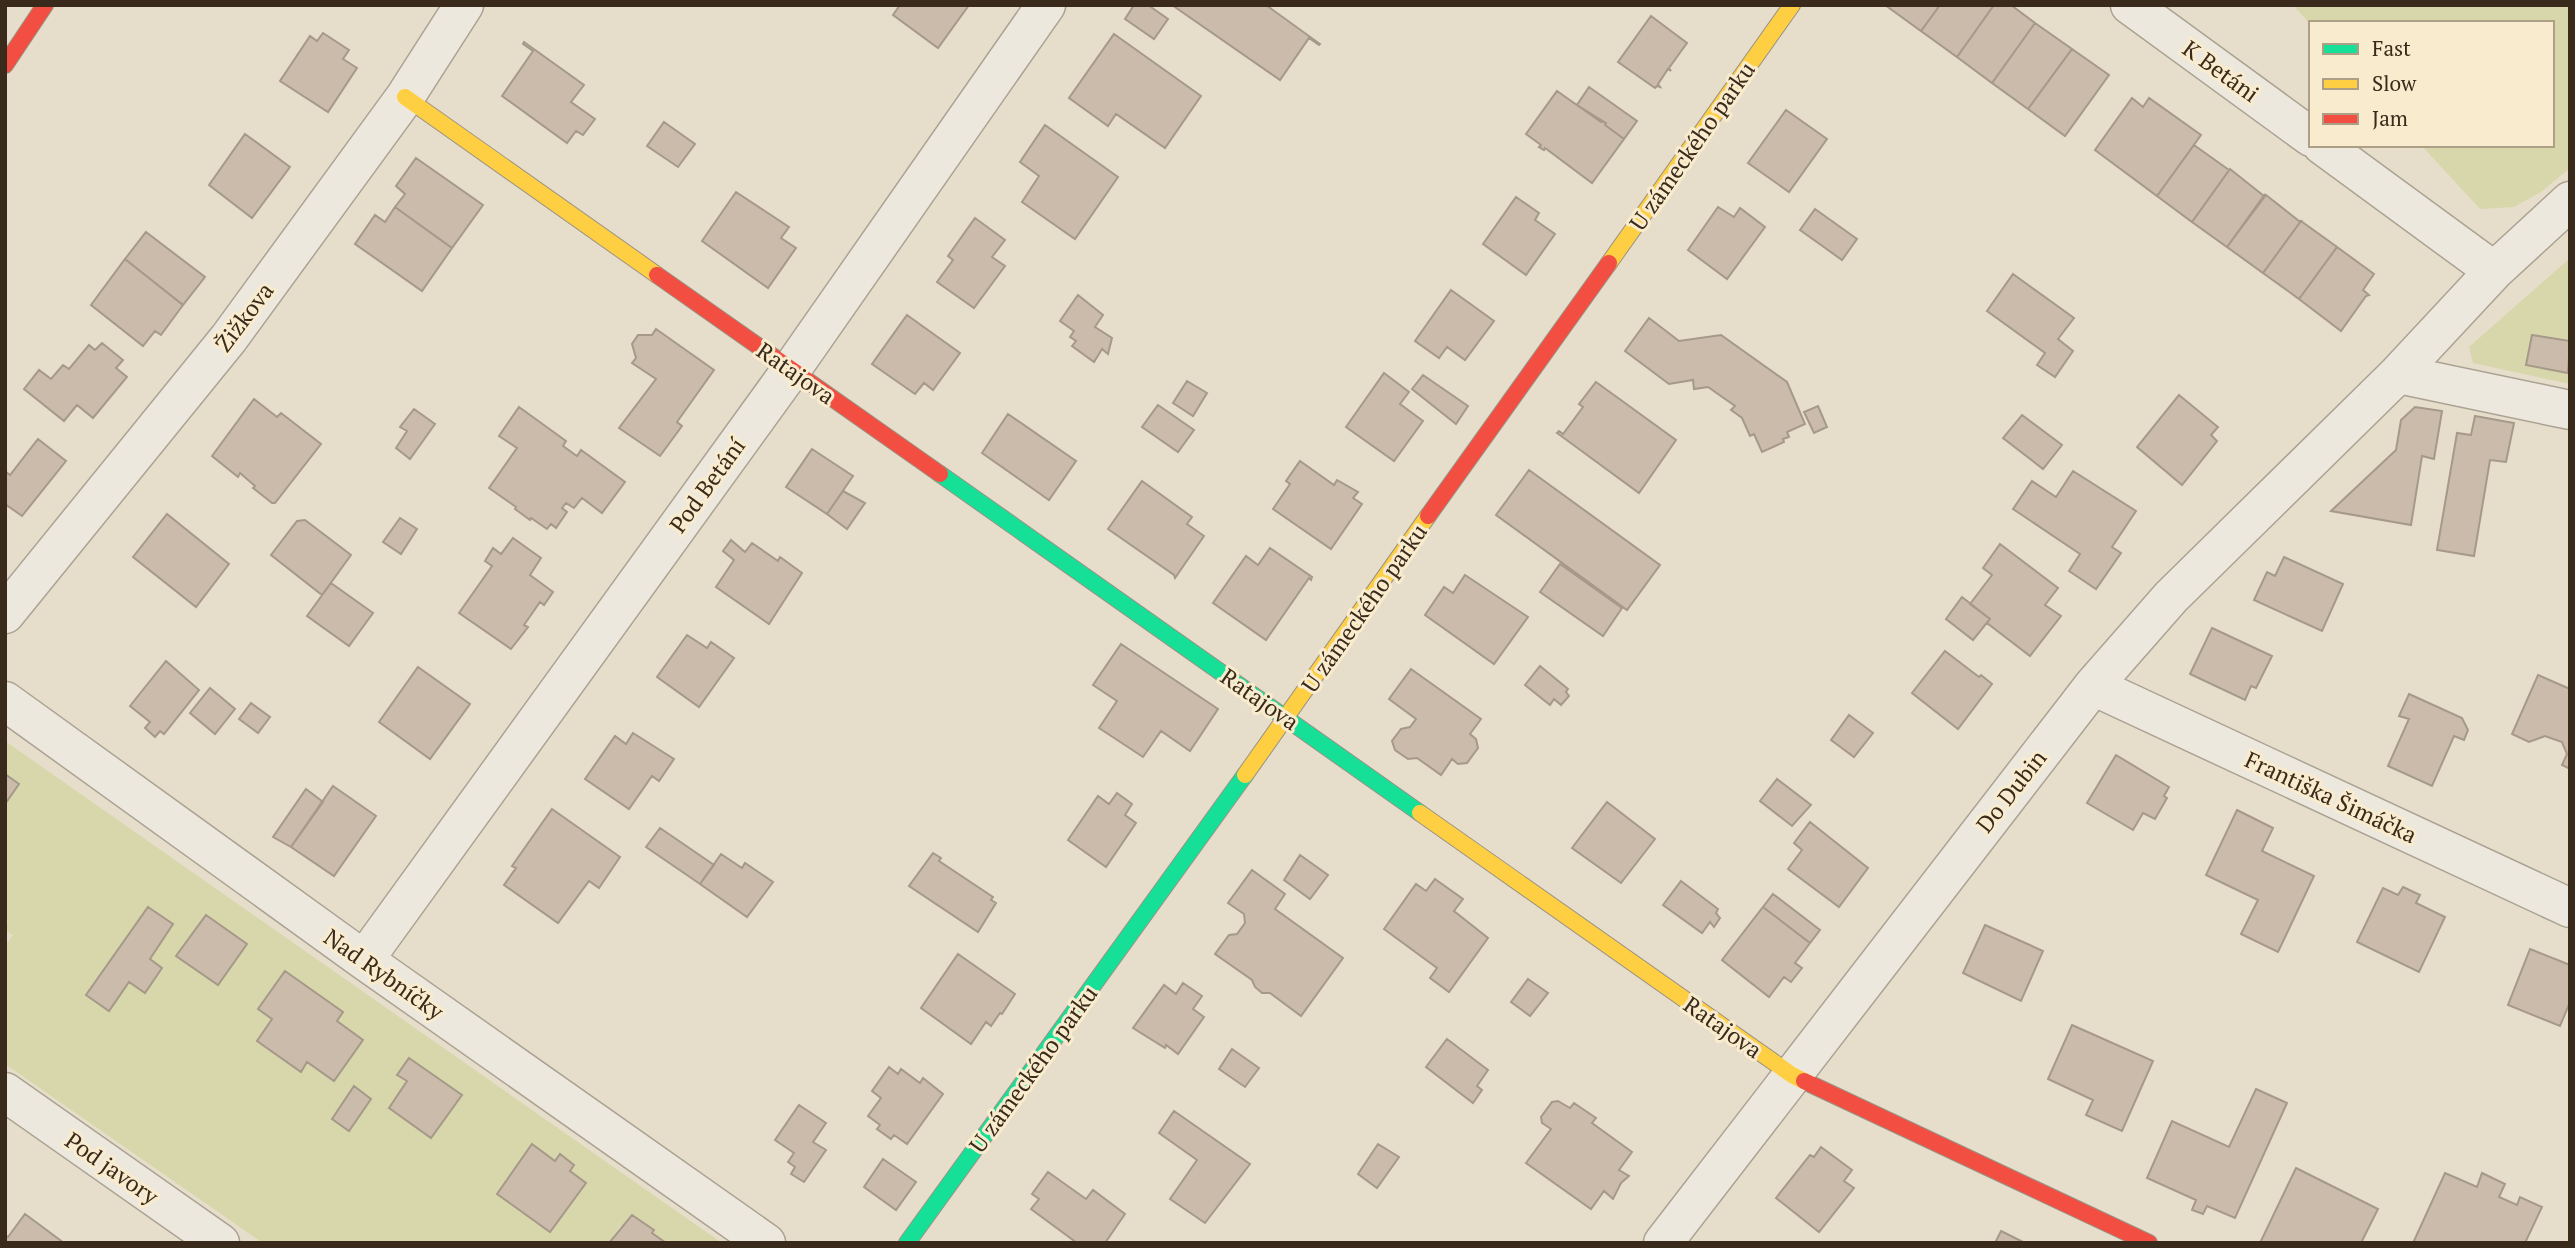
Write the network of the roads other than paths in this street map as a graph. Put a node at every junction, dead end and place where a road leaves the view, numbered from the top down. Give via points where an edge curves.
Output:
1 (45, 5) edge
2 (464, 5) edge
3 (1046, 5) edge
4 (1792, 5) edge
5 (2130, 5) edge
6 (5, 65) edge
7 (405, 97) junction
8 (2309, 136) edge
9 (2325, 147) edge
10 (2570, 201) edge
11 (2494, 271) junction
12 (791, 370) junction
13 (2399, 374) junction
14 (2570, 410) edge
15 (5, 614) edge
16 (2092, 685) junction
17 (5, 701) edge
18 (1286, 717) junction
19 (2570, 908) edge
20 (363, 960) junction
21 (1792, 1075) junction
22 (5, 1093) edge
23 (220, 1243) edge
24 (766, 1243) edge
25 (907, 1243) edge
26 (1663, 1243) edge
27 (2149, 1243) edge

1 - 6 street
2 - 7 street, Žižkova
3 - 12 street, Pod Betání
4 - 18 street, U zámeckého parku
5 - 8 street, K Betáni
7 - 12 street, Ratajova
7 - 15 street, Žižkova via 229,338
9 - 11 street
10 - 11 street, Do Dubin
11 - 13 street, Do Dubin
12 - 18 street, Ratajova
12 - 20 street, Pod Betání
13 - 14 street
13 - 16 street, Do Dubin via 2171,597
16 - 19 street, Františka Šimáčka
16 - 21 street, Do Dubin
17 - 20 street, Nad Rybníčky
18 - 21 street, Ratajova
18 - 25 street, U zámeckého parku
20 - 24 street, Nad Rybníčky
21 - 26 street, Do Dubin
21 - 27 street, Ratajova
22 - 23 street, Pod javory

